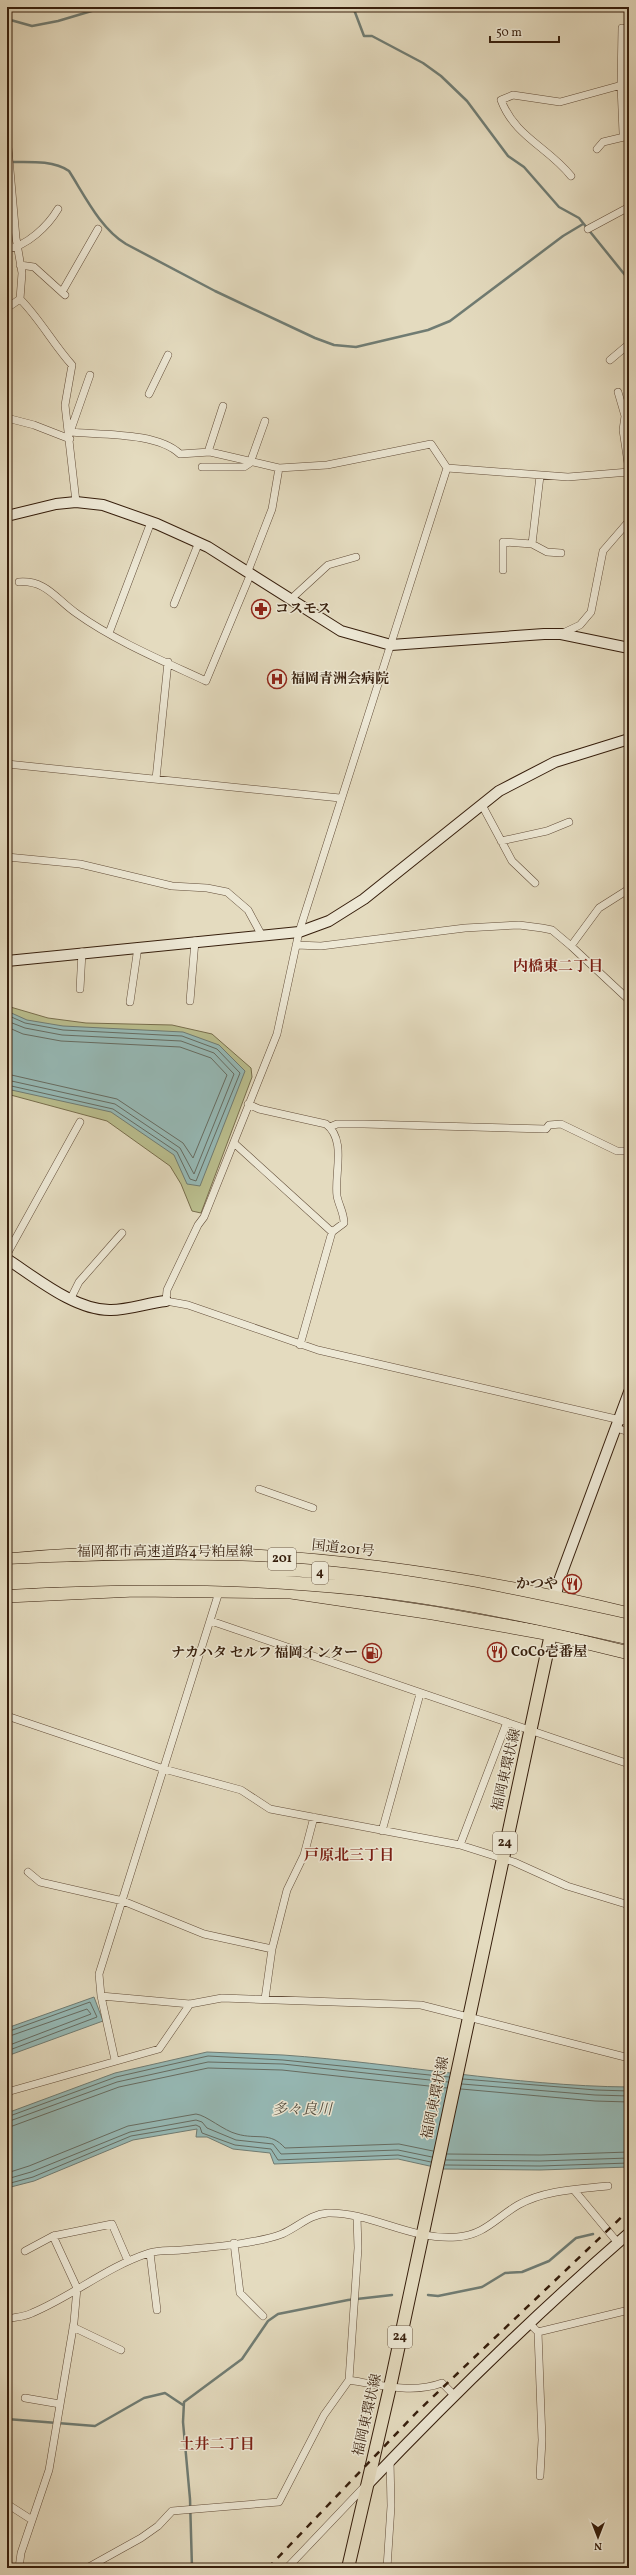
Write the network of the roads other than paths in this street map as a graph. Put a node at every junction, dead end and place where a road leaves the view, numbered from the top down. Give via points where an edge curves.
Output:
1 (622, 28) dead end
2 (629, 83) edge
3 (621, 85) junction
4 (7, 136) edge
5 (626, 136) edge
6 (597, 149) dead end
7 (8, 158) edge
8 (571, 176) dead end
9 (10, 202) edge
10 (629, 207) edge
11 (58, 209) dead end
12 (98, 229) dead end
13 (588, 229) dead end
14 (17, 246) junction
15 (7, 249) edge
16 (20, 264) junction
17 (20, 298) junction
18 (7, 308) edge
19 (629, 344) edge
20 (168, 355) dead end
21 (610, 360) dead end
22 (90, 375) dead end
23 (618, 392) dead end
24 (150, 394) dead end
25 (223, 406) dead end
26 (7, 418) edge
27 (265, 421) dead end
28 (70, 435) junction
29 (208, 452) junction
30 (250, 463) junction
31 (202, 467) dead end
32 (279, 468) junction
33 (447, 468) junction
34 (629, 471) edge
35 (540, 476) junction
36 (76, 502) junction
37 (7, 516) edge
38 (629, 521) edge
39 (151, 522) junction
40 (199, 542) junction
41 (532, 544) junction
42 (561, 553) dead end
43 (356, 556) dead end
44 (503, 570) dead end
45 (249, 572) junction
46 (20, 582) dead end
47 (290, 599) junction
48 (174, 604) dead end
49 (109, 632) junction
50 (561, 634) junction
51 (391, 645) junction
52 (629, 648) edge
53 (168, 662) junction
54 (629, 739) edge
55 (7, 764) edge
56 (156, 779) junction
57 (340, 798) junction
58 (482, 805) junction
59 (569, 822) dead end
60 (501, 841) junction
61 (7, 857) edge
62 (534, 883) dead end
63 (629, 889) edge
64 (299, 932) junction
65 (261, 934) junction
66 (195, 941) junction
67 (296, 945) junction
68 (571, 946) junction
69 (138, 947) junction
70 (82, 952) junction
71 (7, 961) edge
72 (80, 988) dead end
73 (629, 1000) edge
74 (190, 1001) dead end
75 (130, 1002) dead end
76 (248, 1104) junction
77 (80, 1122) dead end
78 (330, 1127) junction
79 (234, 1142) junction
80 (629, 1151) edge
81 (332, 1232) junction
82 (122, 1233) dead end
83 (7, 1254) edge
84 (7, 1260) edge
85 (71, 1298) junction
86 (166, 1301) junction
87 (300, 1345) junction
88 (629, 1392) edge
89 (621, 1423) edge
90 (629, 1432) edge
91 (258, 1489) dead end
92 (313, 1508) dead end
93 (7, 1560) edge
94 (7, 1571) edge
95 (7, 1583) edge
96 (219, 1592) junction
97 (7, 1596) edge
98 (554, 1597) junction
99 (629, 1614) edge
100 (211, 1621) junction
101 (629, 1626) edge
102 (551, 1634) junction
103 (629, 1638) edge
104 (629, 1653) edge
105 (420, 1694) junction
106 (7, 1716) edge
107 (507, 1722) junction
108 (532, 1730) junction
109 (629, 1764) edge
110 (164, 1769) junction
111 (314, 1817) junction
112 (382, 1830) junction
113 (460, 1845) junction
114 (502, 1859) junction
115 (28, 1872) dead end
116 (123, 1901) junction
117 (629, 1905) edge
118 (272, 1949) junction
119 (100, 1996) junction
120 (265, 1999) junction
121 (190, 2004) junction
122 (468, 2018) junction
123 (629, 2058) edge
124 (115, 2060) junction
125 (7, 2092) edge
126 (608, 2186) dead end
127 (574, 2190) junction
128 (357, 2217) junction
129 (629, 2234) edge
130 (421, 2235) junction
131 (53, 2236) junction
132 (618, 2243) junction
133 (234, 2244) junction
134 (25, 2251) dead end
135 (150, 2253) junction
136 (128, 2261) junction
137 (77, 2288) junction
138 (157, 2310) dead end
139 (629, 2310) edge
140 (263, 2316) dead end
141 (7, 2319) edge
142 (529, 2323) junction
143 (73, 2327) junction
144 (538, 2332) junction
145 (121, 2350) dead end
146 (349, 2380) junction
147 (390, 2387) junction
148 (454, 2395) junction
149 (25, 2398) dead end
150 (60, 2404) junction
151 (390, 2460) junction
152 (540, 2476) dead end
153 (367, 2485) junction
154 (7, 2504) edge
155 (32, 2520) junction
156 (19, 2568) edge
157 (87, 2568) edge
158 (287, 2568) edge
159 (348, 2568) edge
160 (386, 2568) edge

1 - 3 street
2 - 3 street
3 - 5 street
3 - 8 street via 560,102 513,96 501,100 519,130 560,162
4 - 7 street
5 - 6 street via 603,142
7 - 9 street
9 - 14 street
10 - 13 street
11 - 14 street via 46,226
12 - 16 street via 64,294 34,267
14 - 15 street
14 - 16 street
16 - 17 street
17 - 18 street
17 - 28 street via 72,365 65,405
19 - 21 street
20 - 24 street
22 - 28 street
23 - 34 street via 625,416 623,430
25 - 29 street
26 - 28 street
27 - 30 street
28 - 29 street via 153,440 174,448 180,454
28 - 36 street
29 - 30 street
30 - 31 street via 244,466
30 - 32 street
32 - 33 street via 327,464 431,444
32 - 45 street via 272,509
33 - 35 street
33 - 51 street
34 - 35 street via 579,476
35 - 41 street
36 - 37 street via 56,504
36 - 39 street via 103,505
38 - 50 street via 603,551 591,612 580,625
39 - 40 street
39 - 49 street
40 - 45 street
40 - 48 street
41 - 42 street via 547,552
41 - 44 street via 503,542
43 - 47 street via 328,565
45 - 47 street
45 - 53 street via 206,681
46 - 49 street via 29,581 49,588 76,614
47 - 51 street via 342,631
49 - 53 street
50 - 51 street
50 - 52 street
51 - 57 street
53 - 56 street
54 - 58 street via 555,762 499,791
55 - 56 street
56 - 57 street
57 - 64 street
58 - 60 street
58 - 64 street via 348,910 329,921
59 - 60 street via 547,831
60 - 62 street via 512,861
61 - 65 street via 80,864 172,886 227,892 248,910
63 - 68 street via 599,908
64 - 65 street
64 - 67 street
65 - 66 street
66 - 69 street
66 - 74 street
67 - 68 street via 322,946 465,928 519,924 552,930
67 - 76 street via 277,1034
68 - 73 street
69 - 70 street
69 - 75 street
70 - 71 street
70 - 72 street
76 - 78 street
76 - 79 street
77 - 83 street
78 - 80 street via 337,1124 364,1124 546,1129 554,1123 617,1151
78 - 81 street via 336,1137 336,1186 344,1212 344,1223
79 - 81 street
79 - 86 street via 204,1217 167,1290
81 - 87 street
82 - 85 street via 79,1282
84 - 85 street
85 - 86 street via 96,1309 112,1310
86 - 87 street via 188,1305
87 - 89 street
88 - 89 street
89 - 90 street
89 - 98 street
91 - 92 street
93 - 98 highway, 国道201号 / 201 via 128,1552 237,1555 439,1574
94 - 101 highway, 福岡都市高速道路4号粕屋線 / 4, bridge via 131,1566 297,1570 370,1578 510,1600
95 - 103 highway, 福岡都市高速道路4号粕屋線 / 4, bridge via 133,1578 221,1579 300,1584 436,1600
96 - 97 highway via 135,1590
96 - 100 street
96 - 102 highway via 291,1592
98 - 99 highway, 201
98 - 102 street
100 - 105 street
100 - 110 street
102 - 104 highway
102 - 108 main road, 福岡東環状線 / 24
105 - 107 street
105 - 112 street
106 - 110 street
107 - 108 street
107 - 113 street
108 - 109 street
108 - 114 main road, 福岡東環状線 / 24
110 - 111 street via 241,1790 270,1809
110 - 116 street
111 - 112 street
111 - 118 street via 304,1855 287,1890
112 - 113 street
113 - 114 street
114 - 117 street via 567,1886
114 - 122 main road, 福岡東環状線 / 24
115 - 116 street via 40,1882
116 - 118 street via 204,1934
116 - 119 street via 99,1974
118 - 120 street
119 - 121 street
119 - 124 street
120 - 121 street via 222,1998
120 - 122 street via 421,2005
121 - 124 street via 159,2049
122 - 123 street
122 - 130 main road, 福岡東環状線 / 24
124 - 125 street
126 - 127 street
127 - 130 street via 538,2196 518,2205 486,2229 472,2236 438,2238
127 - 132 street
128 - 130 street
128 - 133 street via 328,2213 312,2216 282,2234
128 - 146 street via 358,2248
129 - 132 street
130 - 147 main road, 福岡東環状線 / 24
131 - 134 street
131 - 136 street via 112,2224
131 - 137 street
132 - 142 street
133 - 135 street
133 - 140 street via 240,2293
135 - 136 street
135 - 138 street
136 - 137 street
137 - 141 street via 32,2314
137 - 143 street
139 - 144 street
142 - 144 street
142 - 148 street
143 - 145 street
143 - 150 street
144 - 152 street via 542,2440
146 - 147 street
146 - 157 street via 324,2415 279,2502 172,2511 158,2526 141,2538
147 - 148 street via 429,2388 442,2383
147 - 153 main road, 福岡東環状線 / 24
148 - 151 street
149 - 150 street
150 - 155 street via 49,2470
151 - 153 street
151 - 160 street via 391,2506
153 - 158 street
153 - 159 main road, 福岡東環状線 / 24
154 - 155 street
155 - 156 street

